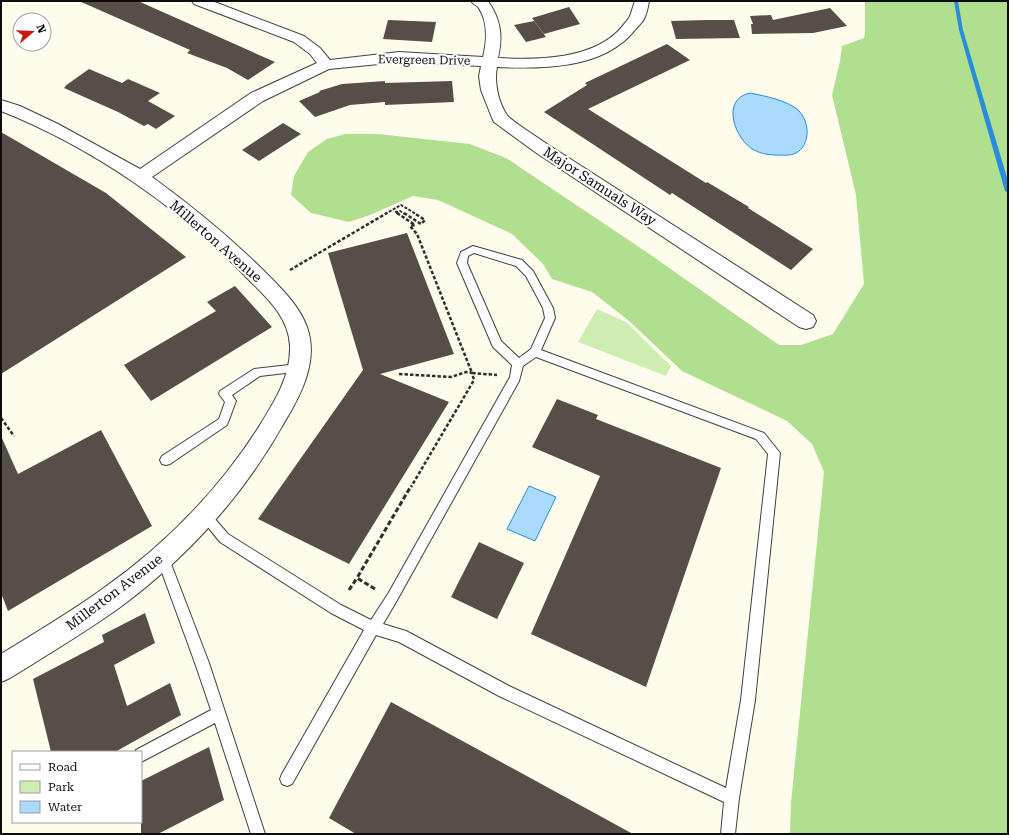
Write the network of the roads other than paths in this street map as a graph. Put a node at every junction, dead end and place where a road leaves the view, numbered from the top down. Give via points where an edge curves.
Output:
1 (199, 1) edge
2 (478, 1) edge
3 (642, 1) edge
4 (490, 62) junction
5 (326, 65) junction
6 (1, 105) edge
7 (140, 177) junction
8 (806, 321) dead end
9 (535, 352) junction
10 (518, 364) junction
11 (298, 368) junction
12 (166, 460) dead end
13 (205, 516) junction
14 (162, 556) junction
15 (373, 628) junction
16 (1, 669) edge
17 (218, 713) junction
18 (142, 754) edge
19 (287, 779) dead end
20 (732, 798) junction
21 (258, 834) edge
22 (728, 834) edge

1 - 5 street via 299,39 315,51
2 - 4 street, Major Samuals Way via 483,4 492,21
3 - 4 street, Evergreen Drive via 637,18 628,31 605,48 554,62
4 - 5 street, Evergreen Drive via 399,57
4 - 8 street, Major Samuals Way via 487,76 489,90 500,118 541,148
5 - 7 street, Evergreen Drive via 257,97
6 - 7 street, Millerton Avenue via 59,131
7 - 11 street, Millerton Avenue via 245,262 282,302 297,328 301,351
9 - 10 lane
9 - 10 lane via 550,318 548,308 530,274 519,263 473,249 464,254 462,263 498,344
9 - 20 lane via 760,436 774,453 748,700
10 - 15 lane via 515,378
11 - 12 lane via 258,372 224,394 231,401 223,422
11 - 13 street, Millerton Avenue via 287,399 263,442
13 - 14 street, Millerton Avenue
13 - 15 lane via 224,538 336,609
14 - 16 street, Millerton Avenue via 144,573 86,616
14 - 17 lane
15 - 19 lane
15 - 20 lane via 401,636 504,691
17 - 18 lane
17 - 21 lane
20 - 22 lane

